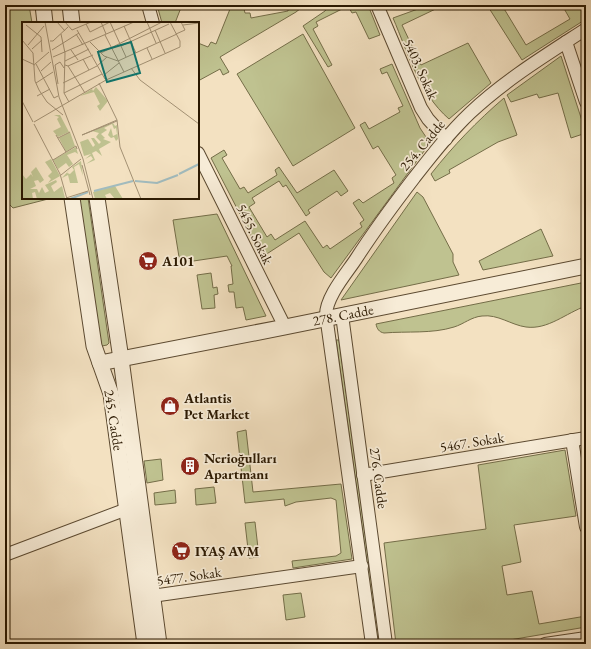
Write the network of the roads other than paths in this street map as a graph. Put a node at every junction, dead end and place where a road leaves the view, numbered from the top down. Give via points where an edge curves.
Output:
1 (43, 5) edge
2 (70, 5) edge
3 (148, 5) edge
4 (377, 5) edge
5 (45, 22) edge
6 (72, 22) edge
7 (153, 22) edge
8 (586, 30) edge
9 (566, 42) junction
10 (586, 102) edge
11 (446, 139) junction
12 (199, 156) edge
13 (72, 199) edge
14 (97, 199) edge
15 (586, 266) edge
16 (342, 316) junction
17 (327, 318) junction
18 (285, 327) junction
19 (121, 359) junction
20 (100, 363) junction
21 (586, 438) edge
22 (572, 440) junction
23 (363, 475) junction
24 (133, 507) junction
25 (586, 527) edge
26 (5, 555) edge
27 (362, 566) junction
28 (145, 597) junction
29 (586, 638) edge
30 (145, 644) edge
31 (159, 644) edge
32 (372, 644) edge
33 (386, 644) edge
34 (545, 644) edge

1 - 5 street
2 - 6 street
3 - 7 street
4 - 11 street, 5403. Sokak via 422,108
8 - 9 street, 254. Cadde
9 - 10 street
9 - 11 street, 254. Cadde via 493,93
11 - 17 street, 254. Cadde via 396,201 364,247 328,302
12 - 18 street, 5455. Sokak
13 - 20 street, 245. Cadde via 92,333
14 - 19 street, 245. Cadde
15 - 16 street, 278. Cadde
16 - 17 street, 278. Cadde
16 - 23 street, 276. Cadde
17 - 18 street, 278. Cadde
17 - 27 street, 276. Cadde
18 - 19 street, 278. Cadde
19 - 20 street, 278. Cadde
19 - 24 street, 245. Cadde
20 - 24 street, 245. Cadde via 111,394
21 - 22 street, 5467. Sokak
22 - 23 street, 5467. Sokak
22 - 25 street
23 - 33 street, 276. Cadde
24 - 26 street
24 - 28 street, 245. Cadde
27 - 28 street, 5477. Sokak
27 - 32 street, 276. Cadde
28 - 30 street, 245. Cadde
28 - 31 street, 245. Cadde
29 - 34 street

